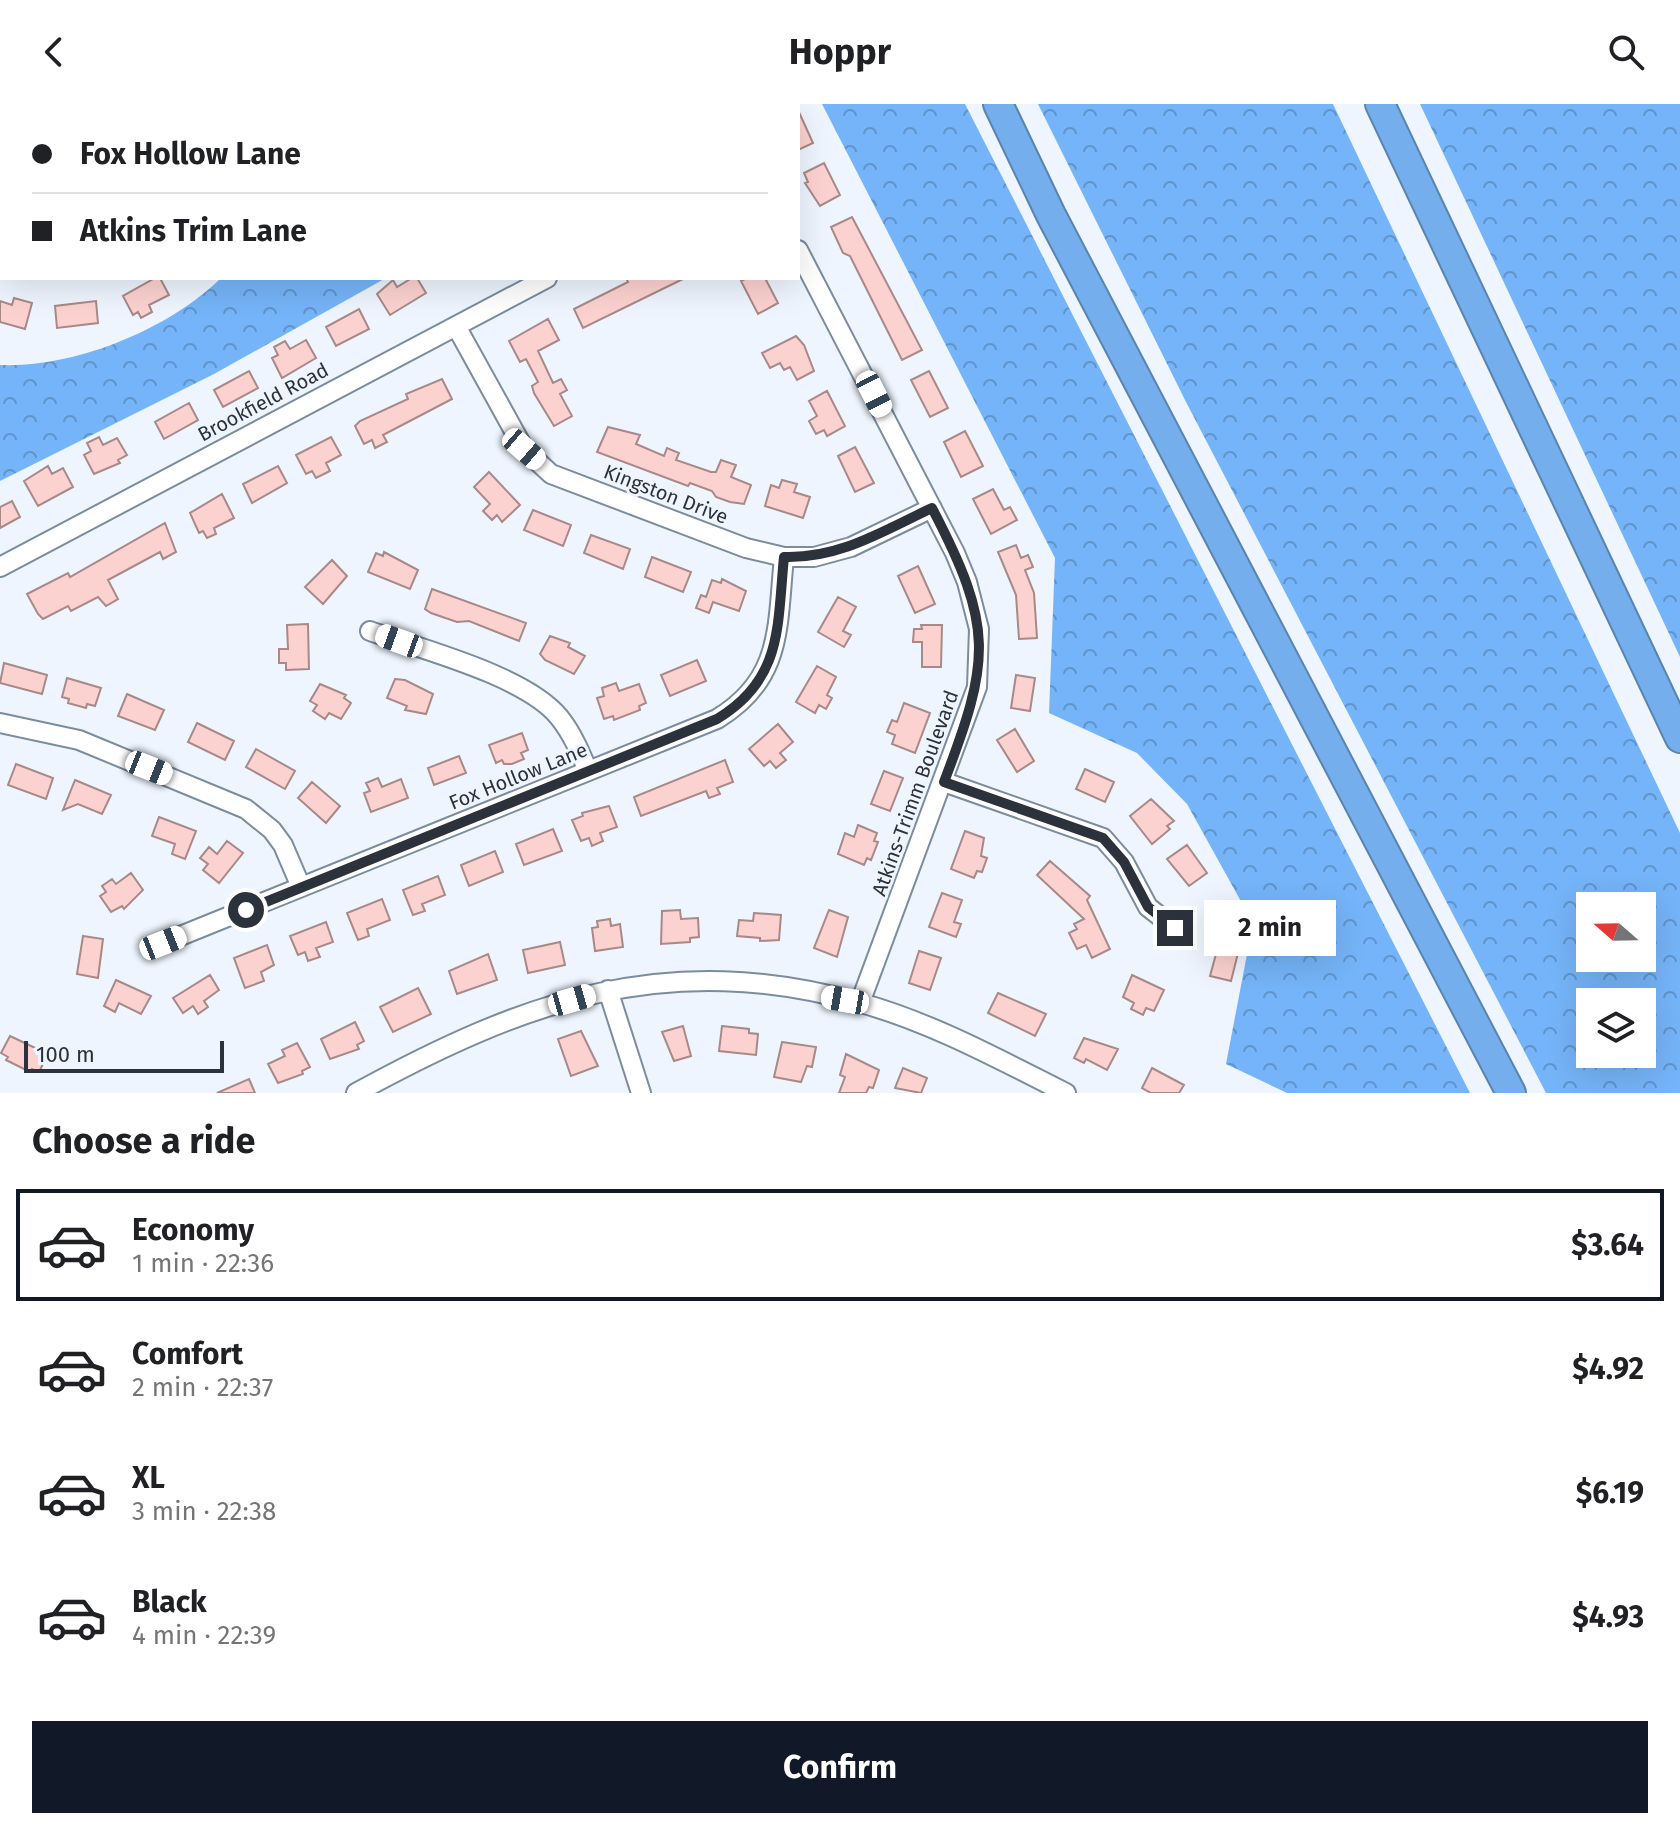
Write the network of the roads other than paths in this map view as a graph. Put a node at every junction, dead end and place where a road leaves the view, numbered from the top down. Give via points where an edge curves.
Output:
1 (998, 104) edge
2 (1380, 104) edge
3 (800, 254) edge
4 (543, 280) edge
5 (456, 326) junction
6 (932, 508) junction
7 (784, 557) junction
8 (0, 567) edge
9 (370, 631) dead end
10 (0, 723) edge
11 (1680, 738) edge
12 (588, 771) junction
13 (944, 782) junction
14 (301, 887) junction
15 (1175, 928) dead end
16 (163, 943) dead end
17 (608, 990) junction
18 (860, 1003) junction
19 (356, 1093) edge
20 (641, 1093) edge
21 (1066, 1093) edge
22 (1511, 1093) edge

1 - 22 highway via 1051,215
2 - 11 highway
3 - 6 street, Atkins-Trimm Boulevard
4 - 5 street, Brookfield Road
5 - 7 street, Kingston Drive via 524,449 551,474 746,548
5 - 8 street, Brookfield Road
6 - 7 street, Kingston Drive via 851,547 814,557
6 - 13 street, Atkins-Trimm Boulevard via 967,582 979,629 977,687
7 - 12 street, Fox Hollow Lane via 773,652 760,683 717,719
9 - 12 street via 515,684 539,698 573,737
10 - 14 street via 79,740 246,809 283,845
12 - 14 street, Fox Hollow Lane
13 - 15 street via 1103,838 1124,862 1148,907
13 - 18 street, Atkins-Trimm Boulevard
14 - 16 street, Fox Hollow Lane
17 - 18 street via 708,979
17 - 19 street via 480,1031
17 - 20 street
18 - 21 street via 951,1036

